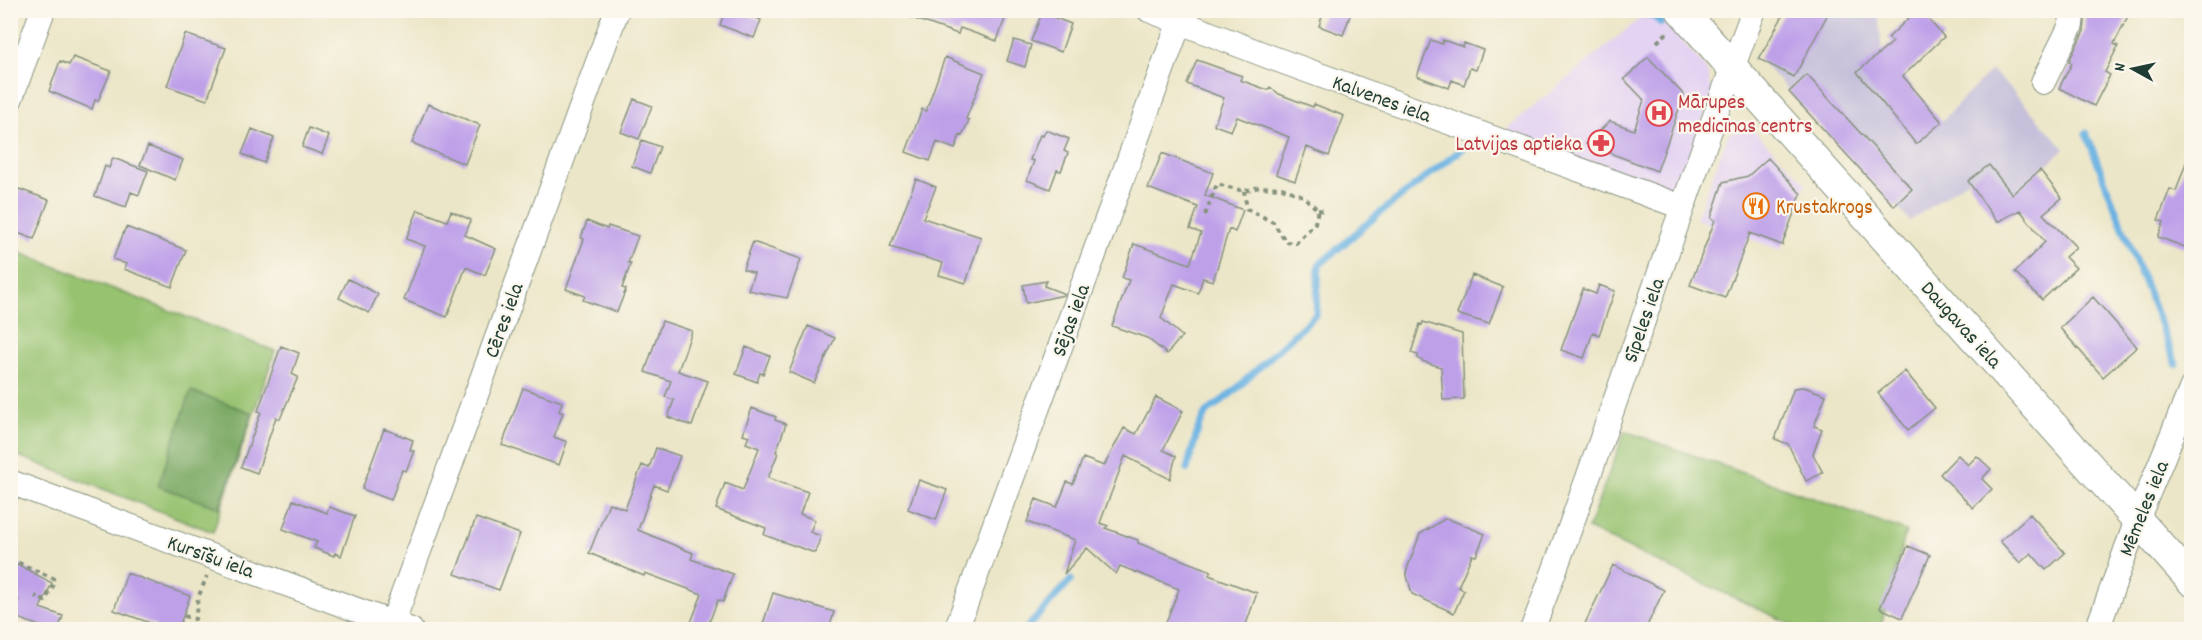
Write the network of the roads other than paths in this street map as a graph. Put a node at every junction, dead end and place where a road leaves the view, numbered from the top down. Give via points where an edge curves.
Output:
1 (43, 10) edge
2 (617, 10) edge
3 (1149, 10) edge
4 (1681, 10) edge
5 (1754, 10) edge
6 (2069, 10) edge
7 (1182, 16) edge
8 (1732, 68) junction
9 (2043, 82) dead end
10 (10, 100) edge
11 (1682, 207) junction
12 (2191, 388) edge
13 (10, 482) edge
14 (2137, 520) junction
15 (2192, 581) edge
16 (398, 627) edge
17 (956, 630) edge
18 (1532, 630) edge
19 (2097, 630) edge

1 - 10 street
2 - 16 street, Cēres iela
3 - 7 street, Kalvenes iela
4 - 8 main road, Daugavas iela
5 - 8 street, Sīpeles iela
6 - 9 street via 2071,25
7 - 11 street, Kalvenes iela via 1255,51
7 - 17 street, Sējas iela
8 - 11 street, Sīpeles iela
8 - 14 main road, Daugavas iela
11 - 18 street, Sīpeles iela
12 - 14 street, Mēmeles iela
13 - 16 street, Kursīšu iela
14 - 15 main road, Daugavas iela
14 - 19 street, Mēmeles iela

